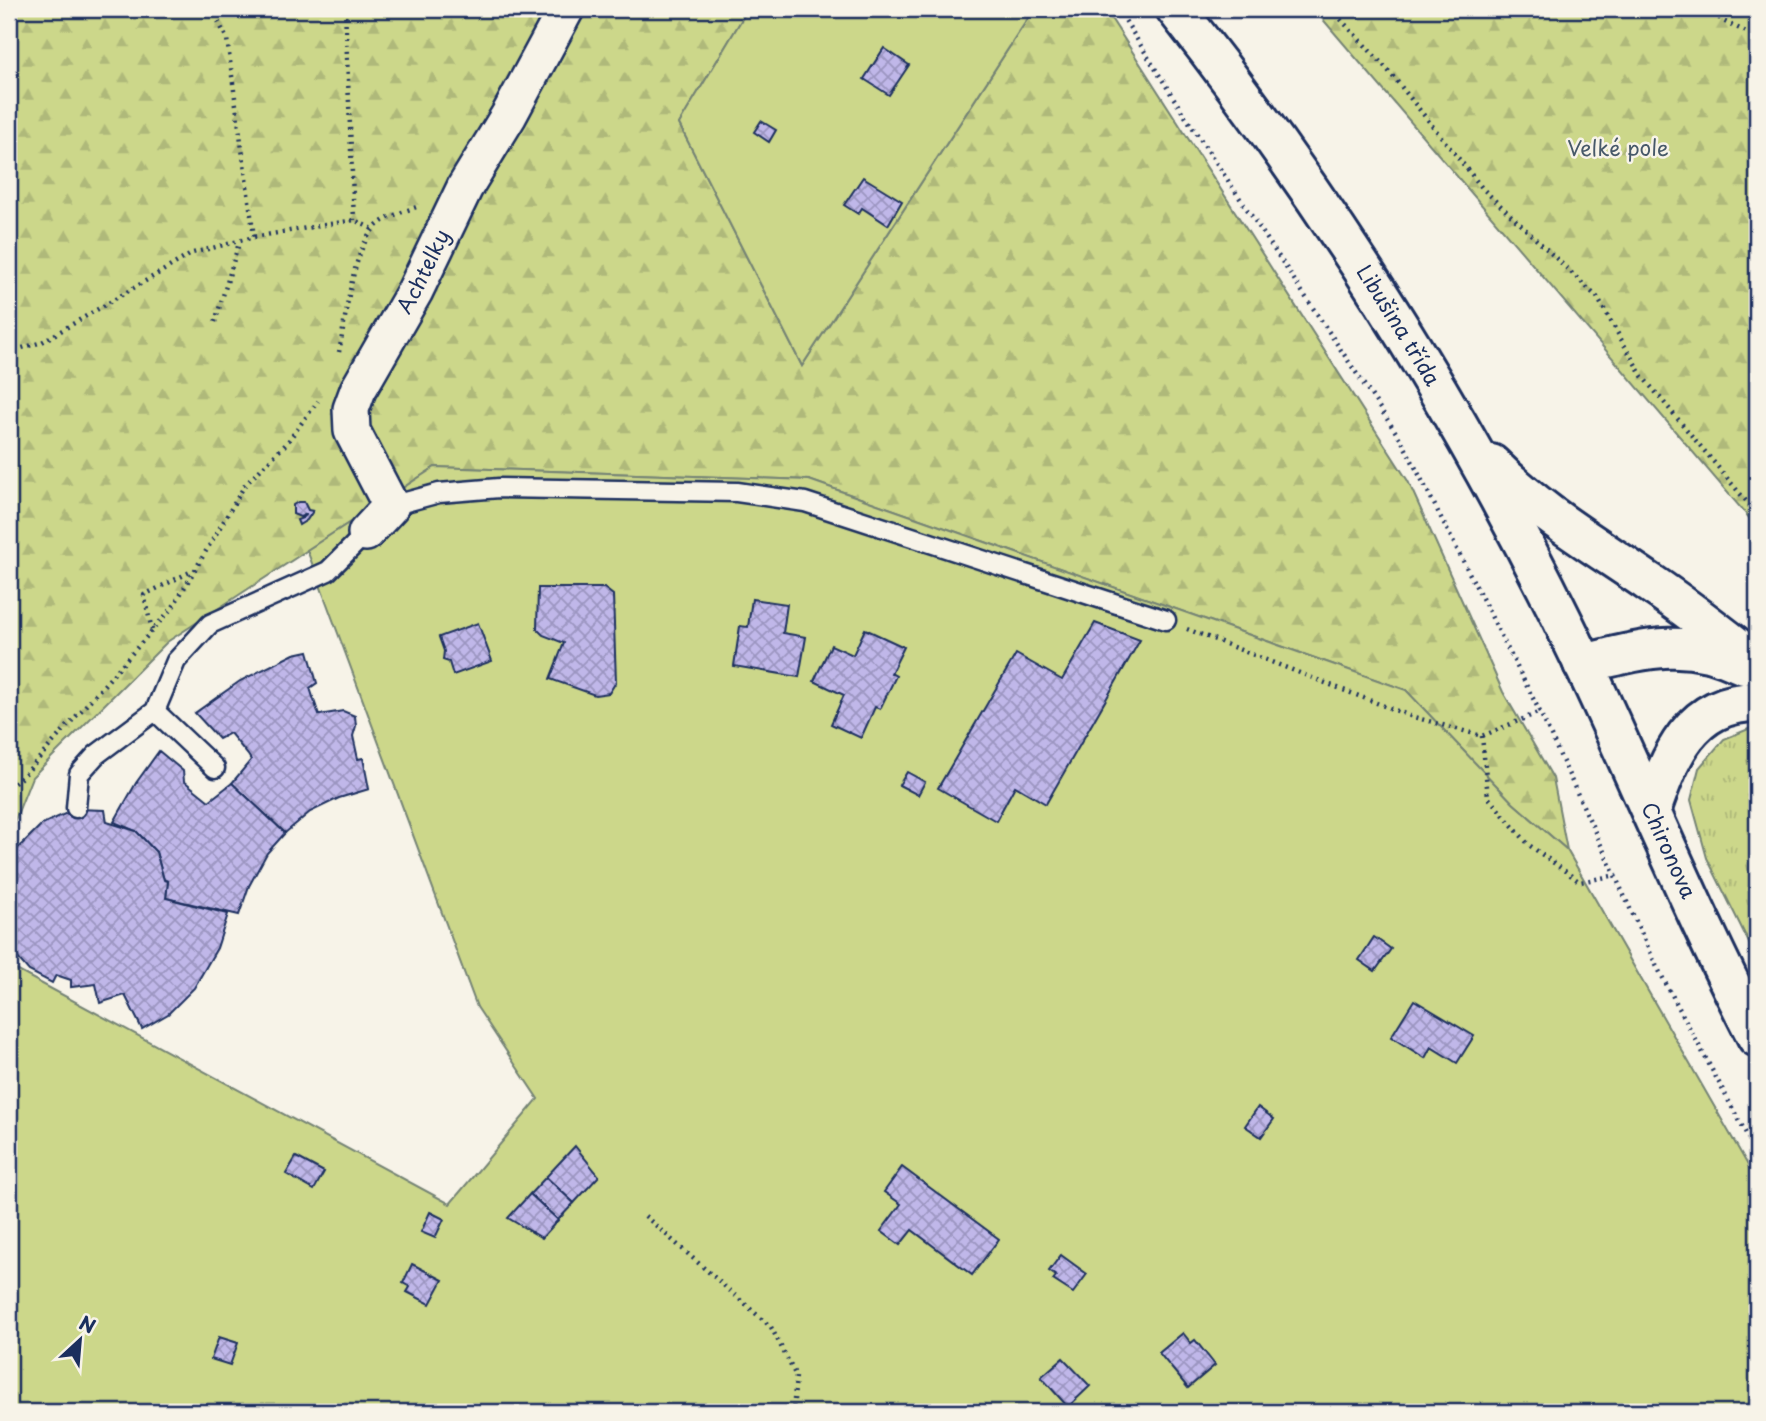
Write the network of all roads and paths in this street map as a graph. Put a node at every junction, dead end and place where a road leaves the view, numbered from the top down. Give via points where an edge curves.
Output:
1 (212, 9) edge
2 (345, 9) edge
3 (566, 9) edge
4 (1118, 9) edge
5 (1176, 9) edge
6 (1331, 9) edge
7 (1708, 9) edge
8 (1757, 37) edge
9 (465, 187) junction
10 (354, 220) junction
11 (373, 229) junction
12 (254, 237) junction
13 (239, 242) junction
14 (215, 322) dead end
15 (9, 352) edge
16 (337, 358) dead end
17 (321, 396) dead end
18 (1465, 438) junction
19 (391, 506) junction
20 (1757, 514) edge
21 (366, 533) joint
22 (195, 570) junction
23 (1166, 620) joint
24 (152, 631) junction
25 (1757, 663) edge
26 (1584, 664) junction
27 (1757, 673) edge
28 (1757, 702) edge
29 (155, 711) junction
30 (1540, 712) junction
31 (1482, 736) junction
32 (215, 768) dead end
33 (9, 788) edge
34 (76, 808) dead end
35 (1651, 811) junction
36 (1617, 875) junction
37 (1757, 1037) edge
38 (1757, 1154) edge
39 (645, 1216) dead end
40 (793, 1412) edge

1 - 12 path via 228,39
2 - 10 path
3 - 9 street, Achtelky
4 - 30 path via 1403,443
5 - 18 street, Libušina třída via 1296,167 1359,260
6 - 20 path via 1387,69 1483,189 1597,297 1642,376
7 - 8 path
9 - 11 path
9 - 19 street, Achtelky via 351,409 352,431
10 - 11 path
10 - 12 path
11 - 16 path via 358,260
12 - 13 path
13 - 14 path
13 - 15 path via 193,253 42,342
17 - 22 path via 286,444 245,485
18 - 25 street via 1537,506
18 - 26 street, Libušina třída
19 - 21 street
19 - 23 lane via 439,494 499,488 737,492 805,502
21 - 29 lane via 328,572 210,624 176,662
22 - 24 path
22 - 24 path via 144,595
23 - 31 path via 1410,716
24 - 33 path
26 - 27 street via 1666,646 1707,650
26 - 35 street, Chironova
28 - 35 street via 1726,705 1688,732 1665,770
29 - 32 lane
29 - 34 lane via 96,755 79,774
30 - 31 path
30 - 36 path
31 - 36 path via 1488,797 1529,845 1580,882
35 - 37 street, Chironova
36 - 38 path via 1656,965
39 - 40 path via 771,1327 796,1376

